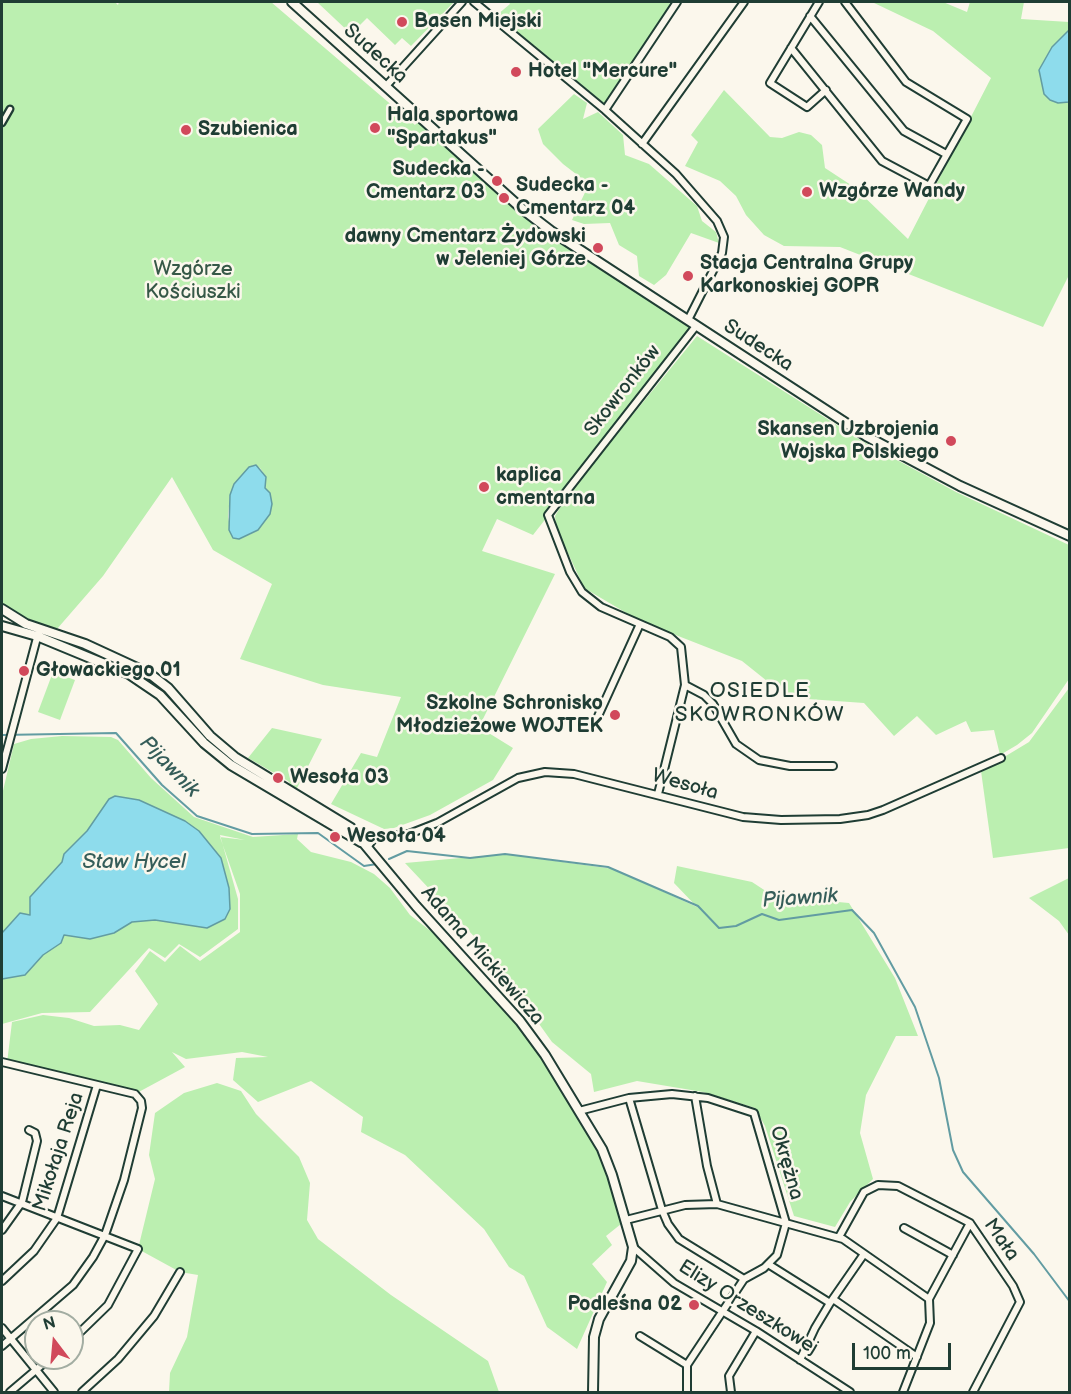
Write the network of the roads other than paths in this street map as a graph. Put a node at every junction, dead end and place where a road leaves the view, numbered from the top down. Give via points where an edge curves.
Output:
1 (292, 2) edge
2 (462, 2) edge
3 (474, 2) edge
4 (677, 2) edge
5 (744, 2) edge
6 (819, 2) edge
7 (845, 2) edge
8 (810, 16) junction
9 (791, 48) junction
10 (386, 86) junction
11 (826, 90) junction
12 (10, 109) dead end
13 (605, 110) junction
14 (2, 123) edge
15 (642, 144) junction
16 (946, 154) junction
17 (688, 320) junction
18 (696, 326) junction
19 (1070, 536) edge
20 (2, 609) edge
21 (12, 617) junction
22 (640, 624) junction
23 (4, 626) edge
24 (38, 632) junction
25 (685, 686) junction
26 (594, 725) dead end
27 (1001, 758) dead end
28 (833, 766) dead end
29 (2, 770) edge
30 (658, 794) junction
31 (368, 846) junction
32 (2, 1062) edge
33 (98, 1085) junction
34 (695, 1096) junction
35 (629, 1098) junction
36 (579, 1111) junction
37 (29, 1130) dead end
38 (2, 1196) edge
39 (22, 1202) junction
40 (717, 1204) junction
41 (662, 1210) junction
42 (57, 1218) junction
43 (626, 1220) junction
44 (786, 1223) junction
45 (970, 1223) junction
46 (904, 1228) dead end
47 (2, 1230) edge
48 (105, 1235) junction
49 (839, 1237) junction
50 (633, 1247) junction
51 (864, 1254) junction
52 (953, 1255) junction
53 (768, 1264) junction
54 (180, 1272) dead end
55 (744, 1279) junction
56 (2, 1281) edge
57 (929, 1299) junction
58 (832, 1301) junction
59 (722, 1312) junction
60 (2, 1328) edge
61 (84, 1328) edge
62 (756, 1331) junction
63 (640, 1336) dead end
64 (10, 1339) junction
65 (2, 1346) edge
66 (24, 1356) edge
67 (917, 1358) junction
68 (800, 1360) junction
69 (687, 1365) junction
70 (36, 1370) joint
71 (10, 1392) edge
72 (54, 1392) edge
73 (82, 1392) edge
74 (593, 1392) edge
75 (687, 1392) edge
76 (731, 1392) edge
77 (850, 1392) edge
78 (903, 1392) edge
79 (973, 1392) edge

1 - 10 street, Sudecka
2 - 10 street
3 - 13 street
4 - 13 street
5 - 15 street
6 - 8 street
7 - 16 street via 906,82 967,119
8 - 9 street
8 - 16 street via 904,131
9 - 11 street
9 - 11 street via 770,83 807,107
10 - 17 street, Sudecka via 521,208
11 - 16 street via 886,165 929,186
12 - 14 street
13 - 15 street
15 - 17 street via 713,215 724,237 722,253
17 - 18 street, Sudecka
18 - 19 street, Sudecka via 866,436 931,472
18 - 22 street, Skowronków via 548,515 582,592 601,606
20 - 21 street, Adama Mickiewicza
21 - 23 street via 13,623
21 - 24 street, Adama Mickiewicza
22 - 25 street, Skowronków via 678,643 683,653
22 - 26 street
23 - 24 street
24 - 29 street
24 - 31 street, Adama Mickiewicza via 85,644 150,674 236,758 351,828
25 - 28 street via 704,695 736,744 759,760 790,766
25 - 30 street, Skowronków
27 - 30 street, Wesoła via 883,810 840,819 743,817
30 - 31 street, Wesoła via 574,774 545,772 518,778 409,834 375,837
31 - 36 street, Adama Mickiewicza via 416,906 520,1021
32 - 33 street
33 - 42 street, Mikołaja Reja
33 - 48 street via 135,1094 142,1108
34 - 35 street, Okrężna
34 - 40 street
34 - 44 street, Okrężna via 754,1113
35 - 36 street, Okrężna
35 - 41 street
36 - 43 street, Adama Mickiewicza via 608,1163
37 - 39 street via 36,1133 36,1141
38 - 39 street
39 - 42 street
39 - 47 street
40 - 41 street, Okrężna
40 - 44 street, Okrężna
41 - 43 street, Okrężna
41 - 55 street via 679,1239
42 - 48 street
42 - 56 street, Mikołaja Reja via 34,1251
43 - 50 street, Adama Mickiewicza
44 - 49 street, Okrężna
44 - 53 street via 777,1255
45 - 49 street, Mała via 898,1186 878,1185 864,1191
45 - 52 street
45 - 79 street, Mała via 1020,1302
46 - 52 street
48 - 61 street via 138,1250 108,1305
48 - 64 street via 73,1285
49 - 51 street, Okrężna
50 - 59 street, Elizy Orzeszkowej via 674,1283
50 - 74 street via 631,1261 599,1319 594,1338
51 - 57 street, Okrężna
51 - 58 street
52 - 57 street
53 - 55 street
53 - 58 street
54 - 73 street via 154,1316 118,1359
55 - 59 street
57 - 67 street via 930,1323
58 - 67 street
58 - 68 street
59 - 62 street, Elizy Orzeszkowej
59 - 69 street
60 - 64 street
62 - 68 street, Elizy Orzeszkowej
62 - 76 street via 729,1376
63 - 69 street
64 - 65 street
64 - 66 street
67 - 78 street
68 - 77 street, Elizy Orzeszkowej
69 - 75 street
70 - 71 street
70 - 72 street

